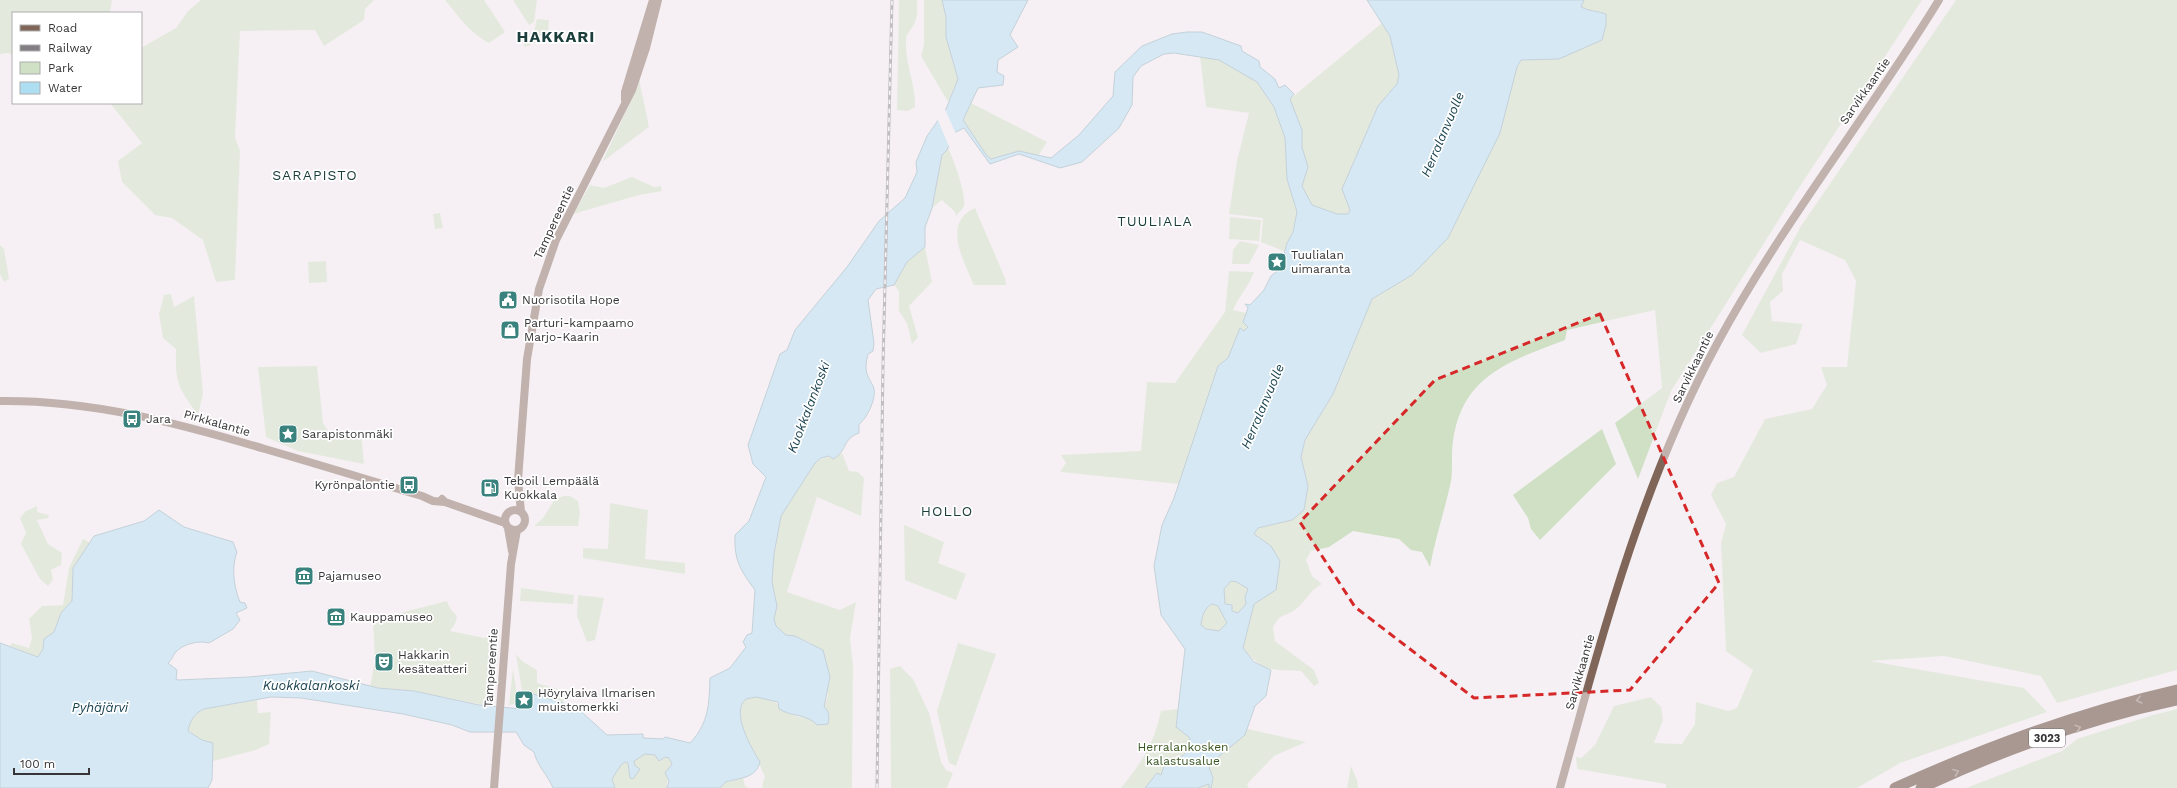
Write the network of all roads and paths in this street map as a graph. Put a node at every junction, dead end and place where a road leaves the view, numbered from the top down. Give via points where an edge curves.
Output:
1 (653, 0) edge
2 (658, 0) edge
3 (1939, 0) edge
4 (625, 101) junction
5 (0, 401) edge
6 (518, 480) junction
7 (510, 512) junction
8 (521, 512) junction
9 (482, 514) junction
10 (507, 525) junction
11 (517, 530) junction
12 (512, 550) junction
13 (2177, 690) edge
14 (2177, 700) edge
15 (494, 788) edge
16 (1560, 788) edge
17 (1895, 788) edge
18 (1920, 788) edge

1 - 4 main road, Tampereentie via 625,92
2 - 4 main road, Tampereentie via 646,48 632,90
3 - 16 main road, Sarvikkaantie via 1776,243 1740,302 1697,383 1668,445 1635,530
4 - 6 main road, Tampereentie via 556,240 539,289 527,359
5 - 9 main road, Pirkkalantie via 59,402 142,415 208,432
6 - 7 main road, Tampereentie
6 - 8 main road, Tampereentie
7 - 8 main road
7 - 9 main road, Pirkkalantie
7 - 10 main road
8 - 11 main road via 525,521
9 - 10 main road, Pirkkalantie
10 - 11 main road
10 - 12 main road, Tampereentie
11 - 12 main road, Tampereentie
12 - 15 main road, Tampereentie
13 -> 17 highway, 3023 via 2064,721 1943,766
18 -> 14 highway, 3023 via 2066,731

